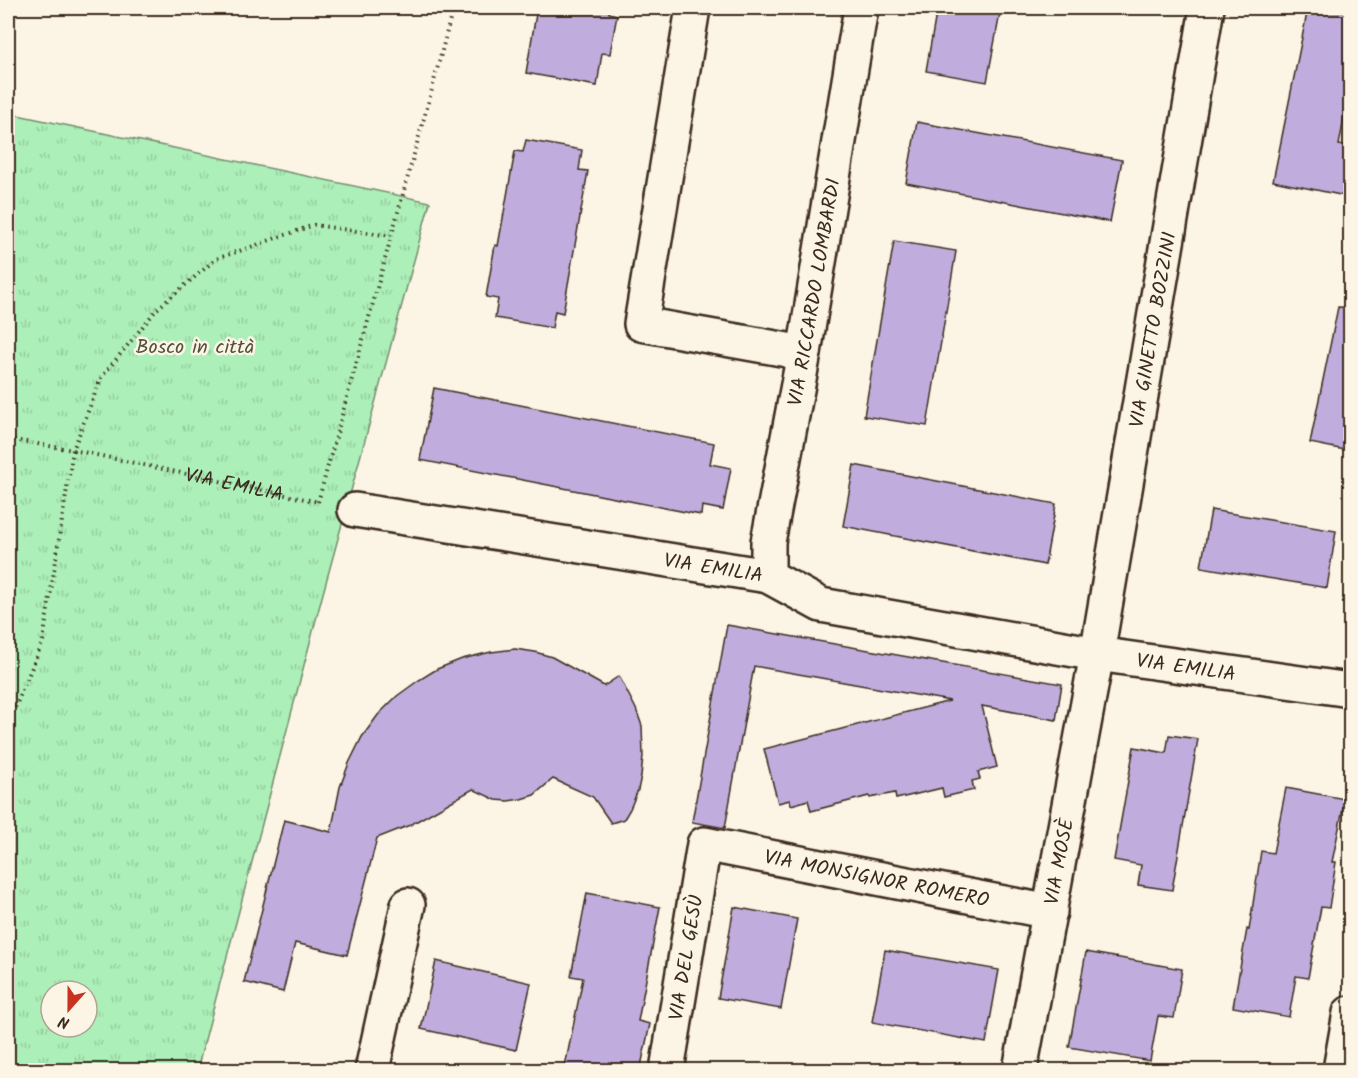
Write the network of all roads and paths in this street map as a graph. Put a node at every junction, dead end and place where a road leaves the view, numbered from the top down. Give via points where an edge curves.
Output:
1 (453, 8) edge
2 (693, 8) edge
3 (861, 8) edge
4 (1207, 8) edge
5 (392, 236) junction
6 (804, 353) junction
7 (8, 439) edge
8 (73, 450) junction
9 (318, 502) junction
10 (355, 510) joint
11 (768, 576) junction
12 (1096, 654) junction
13 (1350, 690) edge
14 (8, 724) edge
15 (704, 844) joint
16 (408, 905) dead end
17 (1050, 912) junction
18 (1350, 1013) edge
19 (372, 1071) edge
20 (667, 1071) edge
21 (1020, 1071) edge
22 (1340, 1071) edge

1 - 5 path
2 - 6 street via 641,324
3 - 6 street, VIA RICCARDO LOMBARDI
4 - 12 street, VIA GINETTO BOZZINI
5 - 8 path via 314,225 216,259 157,309 101,378
5 - 9 path
6 - 11 street, VIA RICCARDO LOMBARDI via 768,542
7 - 8 path, VIA EMILIA
8 - 9 path, VIA EMILIA
8 - 14 path via 43,641
9 - 10 path, VIA EMILIA
10 - 11 street, VIA EMILIA
11 - 12 street, VIA EMILIA via 821,605
12 - 13 street, VIA EMILIA
12 - 17 street, VIA MOSÈ
15 - 17 street, VIA MONSIGNOR ROMERO
15 - 20 street, VIA DEL GESÙ
16 - 19 street
17 - 21 street, VIA MOSÈ
18 - 22 street

